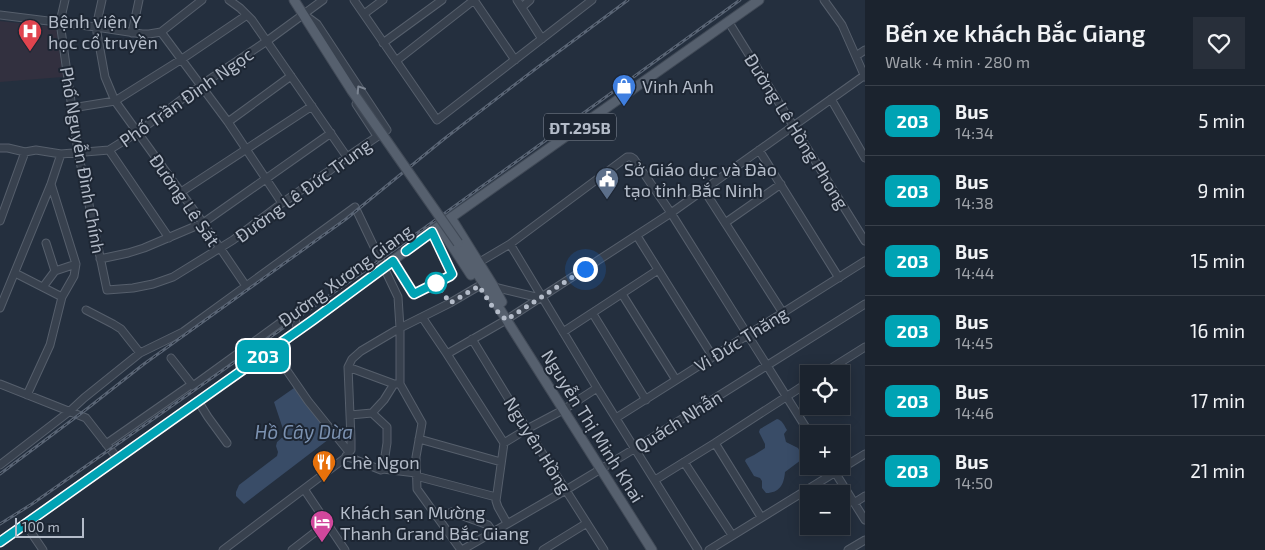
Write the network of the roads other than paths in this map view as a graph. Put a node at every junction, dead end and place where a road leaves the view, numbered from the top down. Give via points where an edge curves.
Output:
1 (65, 0) edge
2 (102, 0) edge
3 (139, 0) edge
4 (202, 0) edge
5 (229, 0) edge
6 (294, 0) edge
7 (322, 0) edge
8 (354, 0) edge
9 (383, 0) edge
10 (442, 0) edge
11 (474, 0) edge
12 (517, 0) edge
13 (530, 0) edge
14 (592, 0) edge
15 (759, 0) edge
16 (824, 0) edge
17 (522, 7) junction
18 (304, 14) junction
19 (364, 14) junction
20 (0, 15) edge
21 (247, 15) junction
22 (728, 21) junction
23 (60, 22) junction
24 (96, 26) junction
25 (132, 32) junction
26 (161, 32) junction
27 (542, 39) junction
28 (267, 41) junction
29 (383, 43) junction
30 (865, 50) edge
31 (856, 56) junction
32 (182, 59) junction
33 (515, 60) junction
34 (396, 61) junction
35 (291, 76) junction
36 (865, 76) edge
37 (201, 85) junction
38 (831, 99) junction
39 (115, 101) junction
40 (312, 106) junction
41 (72, 108) junction
42 (228, 122) junction
43 (794, 125) junction
44 (138, 132) junction
45 (331, 133) junction
46 (377, 136) junction
47 (0, 148) edge
48 (247, 149) junction
49 (109, 150) junction
50 (759, 150) junction
51 (25, 152) junction
52 (78, 152) junction
53 (61, 154) junction
54 (347, 157) junction
55 (865, 158) edge
56 (265, 179) junction
57 (51, 184) junction
58 (781, 184) junction
59 (704, 190) junction
60 (181, 192) junction
61 (282, 203) junction
62 (671, 213) junction
63 (451, 218) junction
64 (0, 221) edge
65 (203, 223) junction
66 (725, 223) junction
67 (439, 226) junction
68 (637, 236) junction
69 (169, 238) junction
70 (865, 241) edge
71 (46, 243) dead end
72 (510, 244) junction
73 (219, 248) junction
74 (100, 259) junction
75 (865, 261) edge
76 (478, 263) junction
77 (76, 264) junction
78 (384, 267) junction
79 (658, 270) junction
80 (55, 271) junction
81 (15, 273) junction
82 (839, 278) junction
83 (246, 286) junction
84 (479, 286) junction
85 (43, 287) junction
86 (494, 287) junction
87 (108, 290) joint
88 (622, 294) junction
89 (62, 297) junction
90 (541, 298) junction
91 (865, 304) edge
92 (0, 308) edge
93 (86, 310) dead end
94 (783, 313) junction
95 (592, 314) junction
96 (422, 317) junction
97 (506, 320) junction
98 (400, 328) junction
99 (298, 331) junction
100 (563, 332) junction
101 (747, 336) junction
102 (472, 339) junction
103 (865, 348) edge
104 (272, 349) junction
105 (140, 353) junction
106 (447, 354) junction
107 (713, 357) junction
108 (171, 358) dead end
109 (837, 365) edge
110 (348, 366) junction
111 (767, 366) junction
112 (676, 380) junction
113 (0, 384) edge
114 (192, 384) junction
115 (397, 384) junction
116 (800, 387) edge
117 (597, 388) junction
118 (27, 395) junction
119 (786, 396) junction
120 (198, 400) junction
121 (646, 400) junction
122 (563, 410) junction
123 (70, 412) junction
124 (372, 413) junction
125 (350, 415) junction
126 (616, 418) junction
127 (804, 425) edge
128 (527, 428) junction
129 (419, 439) junction
130 (227, 442) dead end
131 (504, 443) junction
132 (715, 443) junction
133 (106, 444) junction
134 (634, 448) junction
135 (348, 454) junction
136 (865, 454) edge
137 (118, 459) junction
138 (501, 462) junction
139 (684, 462) junction
140 (850, 462) edge
141 (0, 465) edge
142 (382, 469) junction
143 (601, 469) junction
144 (416, 474) junction
145 (825, 475) edge
146 (836, 475) edge
147 (655, 480) junction
148 (304, 489) junction
149 (566, 490) junction
150 (865, 496) edge
151 (496, 497) junction
152 (854, 503) junction
153 (761, 517) junction
154 (438, 518) junction
155 (865, 520) edge
156 (327, 523) junction
157 (587, 523) junction
158 (507, 524) junction
159 (26, 525) junction
160 (493, 532) junction
161 (732, 535) junction
162 (865, 540) edge
163 (0, 542) edge
164 (43, 550) edge
165 (223, 550) edge
166 (292, 550) edge
167 (345, 550) edge
168 (462, 550) edge
169 (543, 550) edge
170 (604, 550) edge
171 (652, 550) edge
172 (698, 550) edge
173 (709, 550) edge
174 (848, 550) edge

1 - 23 street, Phố Nguyễn Đình Chính
2 - 24 street, Đường Lê Sát
3 - 25 street
4 - 26 street
5 - 21 street
6 - 18 main road
7 - 18 street, Phố Trần Đình Ngọc
8 - 19 street
9 - 19 street
10 - 29 street
11 - 33 street
11 - 34 street
12 - 17 street
13 - 17 street
14 - 27 street
15 - 22 main road, Đường Xương Giang / ĐT.295B
16 - 31 street via 842,25
17 - 27 street
18 - 28 street, Phố Trần Đình Ngọc
18 - 46 street via 308,31
46 -> 18 street, Đường Lê Đức Trung via 387,130 317,24
18 - 97 main road, bridge
19 - 29 street
20 - 23 street
21 - 28 street
21 - 32 street
22 - 43 street, Đường Lê Hồng Phong
22 - 63 main road, Đường Xương Giang / ĐT.295B
23 - 24 street
23 - 41 street, Phố Nguyễn Đình Chính
24 - 25 street
24 - 39 street, Đường Lê Sát via 105,77
25 - 26 street
26 - 32 street
27 - 33 street
28 - 35 street
28 - 37 street, Phố Trần Đình Ngọc
29 - 34 street
30 - 31 street
31 - 36 street
32 - 37 street
32 - 39 street
33 - 34 street via 436,120
35 - 40 street
35 - 42 street
36 - 38 street
37 - 42 street
37 - 44 street, Phố Trần Đình Ngọc
38 - 43 street
38 - 55 street
39 - 41 street
39 - 44 street, Đường Lê Sát
40 - 45 street
40 - 48 street
41 - 52 street, Phố Nguyễn Đình Chính
42 - 48 street
43 - 50 street
43 - 70 street, Đường Lê Hồng Phong
44 - 49 street, Phố Trần Đình Ngọc
44 - 60 street, Đường Lê Sát
45 - 54 street
45 - 56 street
46 - 54 street, Đường Lê Đức Trung
47 - 51 street, Phố Trần Đình Ngọc
48 - 56 street
48 - 60 street
49 - 52 street, Phố Trần Đình Ngọc
49 - 69 street
50 - 58 street
50 - 59 street
51 - 53 street, Phố Trần Đình Ngọc via 36,150
51 - 64 street
52 - 53 street, Phố Trần Đình Ngọc
52 - 74 street, Phố Nguyễn Đình Chính
53 - 57 street
54 - 61 street, Đường Lê Đức Trung
56 - 61 street
56 - 65 street
57 - 77 street
57 - 81 street
58 - 66 street
58 - 82 street
59 - 62 street
59 - 66 street
60 - 65 street, Đường Lê Sát
61 - 73 street, Đường Lê Đức Trung
62 - 68 street
62 - 72 street via 631,157
62 - 101 street
63 - 67 main road, Đường Xương Giang / ĐT.295B
63 - 76 main road
65 - 69 street
65 - 73 street, Đường Lê Sát
66 - 94 street
67 - 78 main road, Đường Xương Giang / ĐT.295B
67 - 84 main road
68 - 79 street
68 - 90 street
69 - 74 street via 136,251
71 - 80 street
72 - 76 street
72 - 90 street
73 - 83 street, Đường Lê Sát
73 - 87 street, Đường Lê Đức Trung via 173,277 153,284
74 - 87 street, Phố Nguyễn Đình Chính
75 - 82 street, Vi Đức Thăng
76 - 86 main road
77 - 80 street
77 - 89 street via 74,276
78 - 83 street via 356,208
78 - 98 street via 398,297
78 - 99 main road, Đường Xương Giang / ĐT.295B
79 - 88 street
79 - 107 street
80 - 85 street
81 - 85 street
81 - 92 street
82 - 94 street, Vi Đức Thăng
83 - 105 street via 183,332
84 - 96 street
84 - 97 main road
85 - 89 street
86 - 90 street
86 - 97 main road
88 - 95 street
88 - 112 street
89 - 118 street via 50,345
90 - 97 street
90 - 100 street
91 - 111 street, Quách Nhẫn
93 - 105 street via 121,329
94 - 101 street, Vi Đức Thăng
95 - 100 street
95 - 121 street
96 - 98 street
96 - 106 street
97 - 102 street
97 - 122 main road, Nguyễn Thị Minh Khai
98 - 110 street via 361,351
98 - 115 street
99 - 104 main road, Đường Xương Giang / ĐT.295B
99 - 114 street via 295,319 284,320
100 - 117 street
101 - 107 street, Vi Đức Thăng
101 - 111 street
102 - 106 street
102 - 128 street, Nguyên Hồng
103 - 109 street
104 - 120 main road, Đường Xương Giang / ĐT.295B
104 - 135 street
105 - 123 street
106 - 131 street
107 - 112 street, Vi Đức Thăng
108 - 114 street
110 - 115 street
110 - 125 street
111 - 119 street
111 - 134 street, Quách Nhẫn
112 - 121 street, Vi Đức Thăng
113 - 118 street
114 - 133 street
115 - 124 street
115 - 129 street via 421,420
116 - 119 street
117 - 122 street
117 - 126 street
118 - 123 street
119 - 127 street
119 - 132 street
120 - 130 street
120 - 137 main road, Đường Xương Giang / ĐT.295B
121 - 126 street, Vi Đức Thăng
122 - 128 street
122 - 143 main road, Nguyễn Thị Minh Khai
123 - 133 street via 86,418
123 - 141 street
124 - 125 street
124 - 142 street via 387,430 388,443
125 - 135 street via 351,450
126 - 134 street
128 - 131 street
128 - 149 street, Nguyên Hồng
129 - 138 street
129 - 144 street
131 - 138 street
132 - 139 street
132 - 153 street
133 - 137 street
134 - 143 street, Quách Nhẫn
134 - 147 street
135 - 142 street
135 - 148 street
136 - 140 street
137 - 159 main road, Đường Xương Giang / ĐT.295B
138 - 151 street
139 - 147 street
139 - 161 street
142 - 144 street
143 - 149 street, Quách Nhẫn
143 - 171 main road, Nguyễn Thị Minh Khai
144 - 151 street
144 - 154 street via 418,491
145 - 153 street
146 - 152 street
147 - 172 street
148 - 156 street
148 - 165 street
149 - 157 street, Nguyên Hồng
149 - 158 street, Quách Nhẫn
150 - 152 street
151 - 158 street
152 - 155 street
153 - 161 street
154 - 160 street via 452,512 488,525
154 - 168 street
156 - 166 street
156 - 167 street
157 - 169 street
157 - 170 street, Nguyên Hồng
158 - 160 street, Quách Nhẫn
159 - 163 main road, Đường Xương Giang / ĐT.295B
159 - 164 street
160 - 168 street, Quách Nhẫn
161 - 173 street
162 - 174 street

